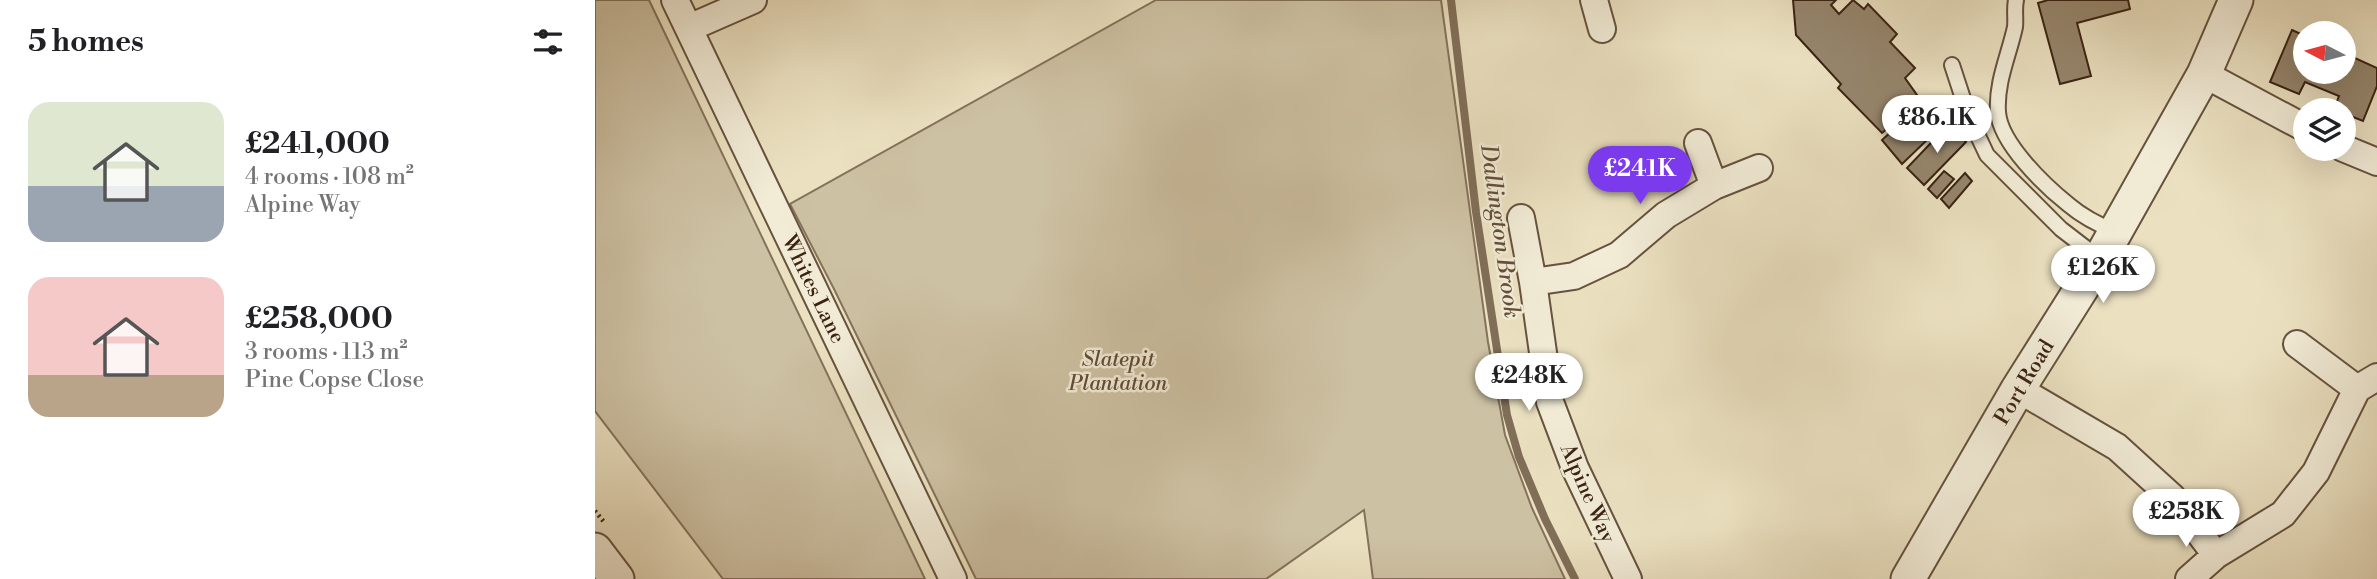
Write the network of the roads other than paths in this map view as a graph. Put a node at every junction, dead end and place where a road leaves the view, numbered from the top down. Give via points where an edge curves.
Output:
1 (675, 0) edge
2 (753, 0) edge
3 (1594, 0) edge
4 (2016, 0) edge
5 (2236, 0) edge
6 (689, 29) junction
7 (1602, 29) dead end
8 (1952, 65) dead end
9 (2204, 74) junction
10 (2293, 122) edge
11 (1698, 143) dead end
12 (2356, 153) edge
13 (2377, 162) edge
14 (1759, 168) dead end
15 (1714, 186) junction
16 (1521, 218) dead end
17 (2108, 245) junction
18 (1533, 282) junction
19 (2297, 344) dead end
20 (2367, 383) edge
21 (2018, 389) junction
22 (595, 550) edge
23 (2215, 555) junction
24 (617, 579) edge
25 (953, 579) edge
26 (1628, 579) edge
27 (1908, 579) edge
28 (2189, 579) edge

1 - 6 street, Whites Lane
2 - 6 street
3 - 7 street
4 - 17 lane via 1999,91 2003,133 2027,164 2069,205 2094,222
5 - 9 street, Port Road
6 - 25 street, Whites Lane
8 - 17 lane via 1987,155 2061,229
9 - 10 street
9 - 17 street, Port Road
11 - 15 street
12 - 13 street
14 - 15 street
15 - 18 street via 1667,215 1619,255 1574,276
16 - 18 street, Alpine Way
17 - 21 street, Port Road
18 - 26 street, Alpine Way via 1550,402 1575,468
19 - 20 street
20 - 23 street via 2316,472 2283,514
21 - 23 street via 2117,447 2172,497
21 - 27 street, Port Road
22 - 24 street
23 - 28 street

